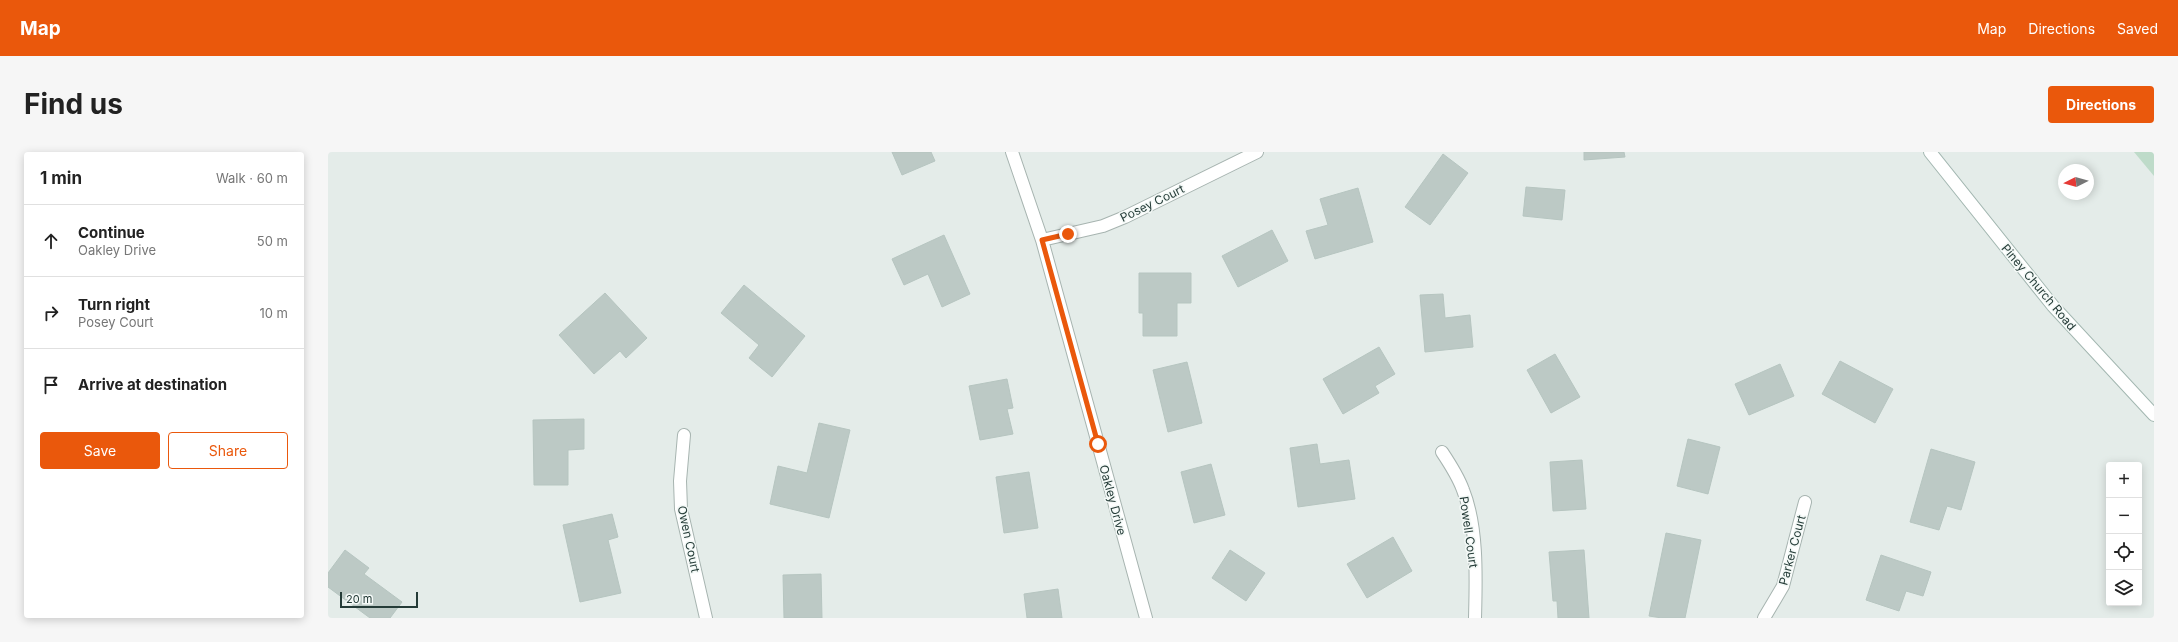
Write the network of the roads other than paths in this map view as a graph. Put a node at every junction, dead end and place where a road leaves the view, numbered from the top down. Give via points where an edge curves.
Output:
1 (1012, 152) edge
2 (1257, 152) edge
3 (1930, 152) edge
4 (1042, 240) junction
5 (2154, 415) edge
6 (684, 435) dead end
7 (1442, 452) dead end
8 (1805, 502) dead end
9 (706, 618) edge
10 (1146, 618) edge
11 (1475, 618) edge
12 (1764, 618) edge

1 - 4 street, Oakley Drive
2 - 4 street, Posey Court via 1126,217 1103,226
3 - 5 street, Piney Church Road via 2053,306
4 - 10 street, Oakley Drive
6 - 9 street, Owen Court via 680,481 682,509
7 - 11 street, Powell Court via 1464,491 1469,513 1476,579
8 - 12 street, Parker Court via 1783,586

